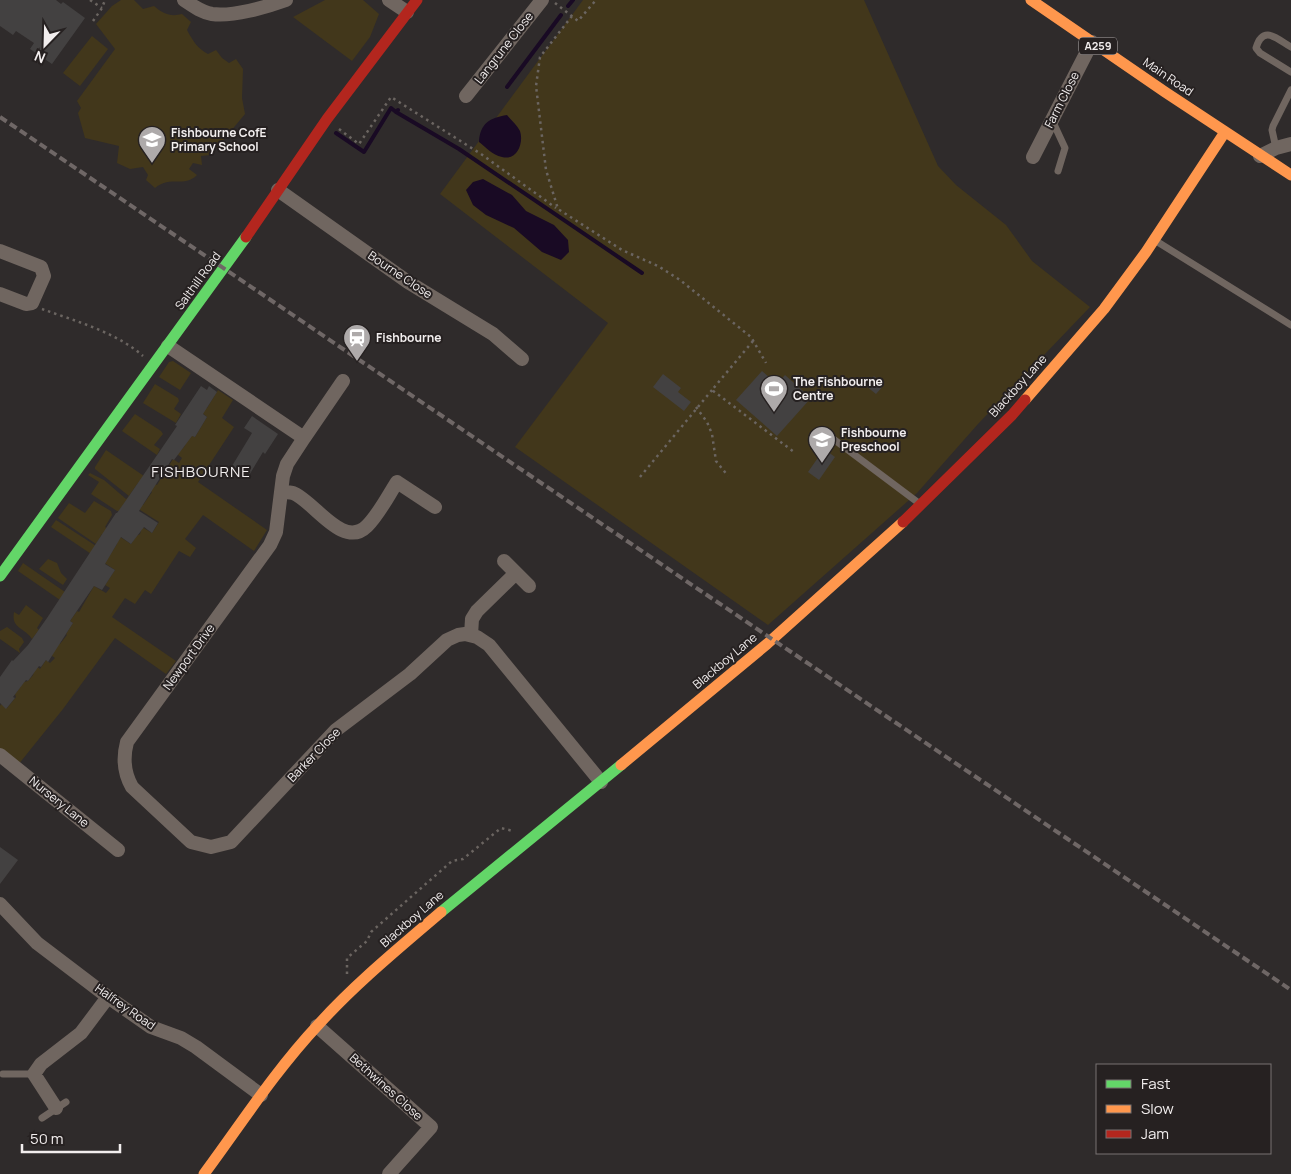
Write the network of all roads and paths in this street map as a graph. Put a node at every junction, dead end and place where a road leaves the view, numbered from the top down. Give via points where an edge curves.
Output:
1 (90, 0) edge
2 (105, 0) edge
3 (184, 0) edge
4 (286, 0) edge
5 (389, 0) edge
6 (417, 0) edge
7 (542, 0) edge
8 (552, 0) edge
9 (596, 0) edge
10 (1031, 0) edge
11 (102, 8) junction
12 (407, 12) junction
13 (572, 16) junction
14 (93, 21) dead end
15 (1092, 42) junction
16 (1291, 48) edge
17 (1291, 72) edge
18 (1291, 90) edge
19 (466, 96) dead end
20 (327, 119) junction
21 (1052, 120) junction
22 (1225, 132) junction
23 (1291, 144) edge
24 (1276, 148) junction
25 (1260, 156) junction
26 (1033, 157) dead end
27 (1058, 171) dead end
28 (1291, 175) edge
29 (278, 190) junction
30 (558, 209) junction
31 (1154, 239) junction
32 (0, 251) edge
33 (0, 294) edge
34 (32, 303) junction
35 (1291, 326) edge
36 (753, 340) junction
37 (168, 346) junction
38 (143, 356) dead end
39 (522, 359) dead end
40 (766, 363) dead end
41 (343, 382) dead end
42 (712, 390) junction
43 (696, 407) junction
44 (824, 432) dead end
45 (304, 438) junction
46 (794, 452) dead end
47 (728, 476) dead end
48 (640, 477) dead end
49 (281, 492) junction
50 (921, 505) junction
51 (436, 507) dead end
52 (504, 561) dead end
53 (516, 573) junction
54 (0, 576) edge
55 (528, 586) dead end
56 (471, 635) junction
57 (0, 755) edge
58 (601, 782) junction
59 (512, 832) dead end
60 (211, 847) joint
61 (118, 850) dead end
62 (0, 904) edge
63 (347, 979) dead end
64 (108, 997) junction
65 (317, 1026) junction
66 (3, 1074) dead end
67 (34, 1074) junction
68 (261, 1095) junction
69 (61, 1105) joint
70 (42, 1118) dead end
71 (204, 1174) edge
72 (389, 1174) edge

1 - 11 path
2 - 11 path
3 - 4 street via 196,9 212,14 230,14
5 - 12 street
6 - 12 street, Salthill Road
7 - 19 street, Langrune Close
8 - 13 path
9 - 13 path via 578,21
10 - 15 street, Main Road / A259
11 - 14 path
12 - 20 street, Salthill Road
13 - 30 path via 540,57 536,86 546,170
15 - 21 street, Farm Close
15 - 22 street, Main Road / A259
16 - 17 lane via 1271,35 1258,40 1256,48 1260,54
18 - 24 lane via 1273,126
20 - 29 street, Salthill Road
20 - 30 path via 360,144 391,97 481,154
21 - 26 street, Farm Close
21 - 27 lane via 1065,148
22 - 25 street, Main Road / A259
22 - 31 street, Blackboy Lane
23 - 24 street
24 - 25 street
25 - 28 street, Main Road / A259
29 - 37 street, Salthill Road
29 - 39 street, Bourne Close via 408,282 493,334
30 - 36 path via 622,250 680,280
31 - 35 lane
31 - 50 street, Blackboy Lane via 1104,309 1018,408
32 - 34 street via 41,267 44,276
33 - 34 street via 26,304
34 - 38 path via 122,341
36 - 40 path
36 - 42 path
37 - 45 street
37 - 54 street, Salthill Road
41 - 45 street, Newport Drive
42 - 43 path
42 - 46 path
43 - 47 path via 712,434 716,461
43 - 48 path
44 - 50 lane
45 - 49 street, Newport Drive via 287,464
49 - 51 street via 292,493 302,499 344,532 365,528 398,482
49 - 60 street, Newport Drive via 276,532 270,545 127,742 124,753 132,787 192,842
50 - 58 street, Blackboy Lane via 767,644
52 - 53 street
53 - 55 street
53 - 56 street via 477,611 472,619
56 - 58 street via 482,639 498,655
56 - 60 street, Barker Close via 458,635 447,640 410,674 336,730 237,838
57 - 61 street, Nursery Lane
58 - 65 street, Blackboy Lane via 412,937
59 - 63 path via 500,828 463,859 452,861 371,932 367,941 347,958
62 - 64 street, Halfrey Road via 38,943
64 - 67 street via 81,1033 41,1064
64 - 68 street, Halfrey Road via 151,1027 196,1047
65 - 68 street, Blackboy Lane
65 - 72 street, Bethwines Close via 431,1126
66 - 67 lane
67 - 69 street
68 - 71 street, Blackboy Lane
69 - 70 lane

